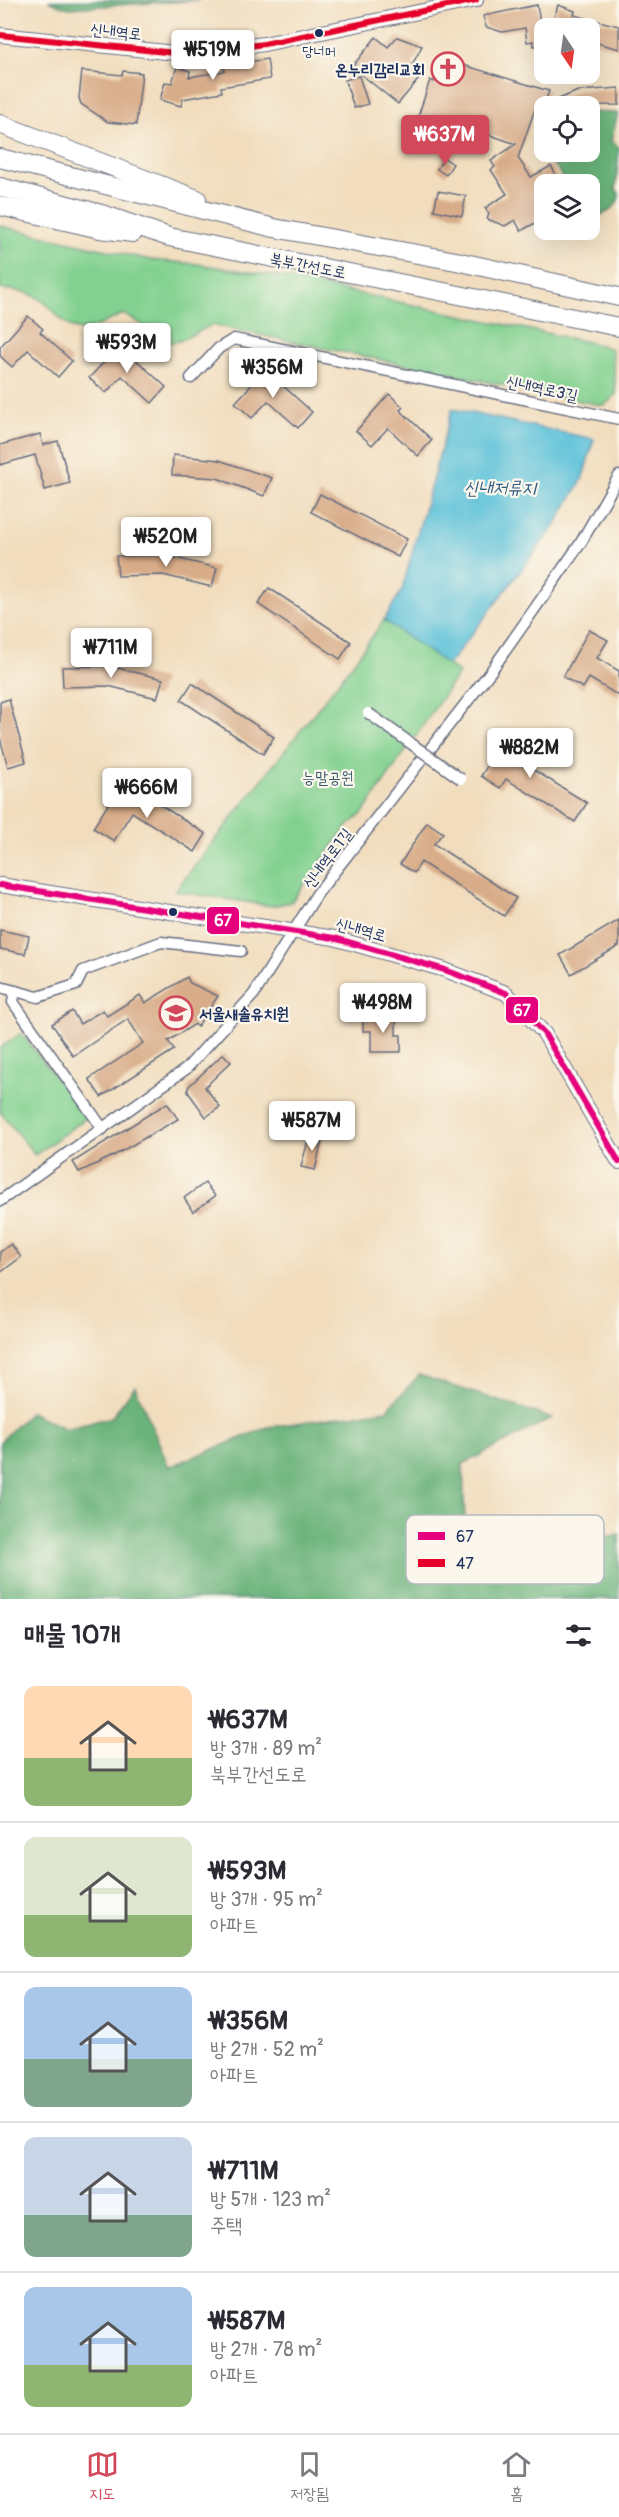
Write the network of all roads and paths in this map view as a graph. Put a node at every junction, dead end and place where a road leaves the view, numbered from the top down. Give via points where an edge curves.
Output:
1 (477, 0) edge
2 (0, 35) edge
3 (0, 124) edge
4 (0, 158) edge
5 (0, 187) edge
6 (0, 206) edge
7 (274, 228) junction
8 (169, 237) junction
9 (619, 297) edge
10 (619, 327) edge
11 (191, 378) dead end
12 (619, 419) edge
13 (619, 476) edge
14 (368, 713) dead end
15 (461, 779) dead end
16 (0, 885) edge
17 (293, 932) junction
18 (241, 951) dead end
19 (0, 987) edge
20 (15, 991) junction
21 (103, 1129) junction
22 (619, 1162) edge
23 (0, 1202) edge

1 - 2 street, 신내역로 via 264,44 185,54
3 - 7 highway
4 - 7 highway, 북부간선도로
5 - 8 highway, 북부간선도로
6 - 8 highway via 100,229
7 - 9 highway, 북부간선도로 via 456,261
8 - 10 highway, 북부간선도로
11 - 12 street, 신내역로3길 via 219,348 234,339
13 - 17 street, 신내역로1길 via 580,544 491,671 317,894
14 - 15 street, bridge
16 - 17 street, 신내역로
17 - 21 street, 신내역로1길 via 254,994 186,1069
17 - 22 street, 신내역로 via 334,938 445,970 506,993 544,1033
18 - 20 street via 161,942 82,971 76,985 38,997
19 - 20 street
20 - 21 street via 13,1002
21 - 23 street, 신내역로1길

